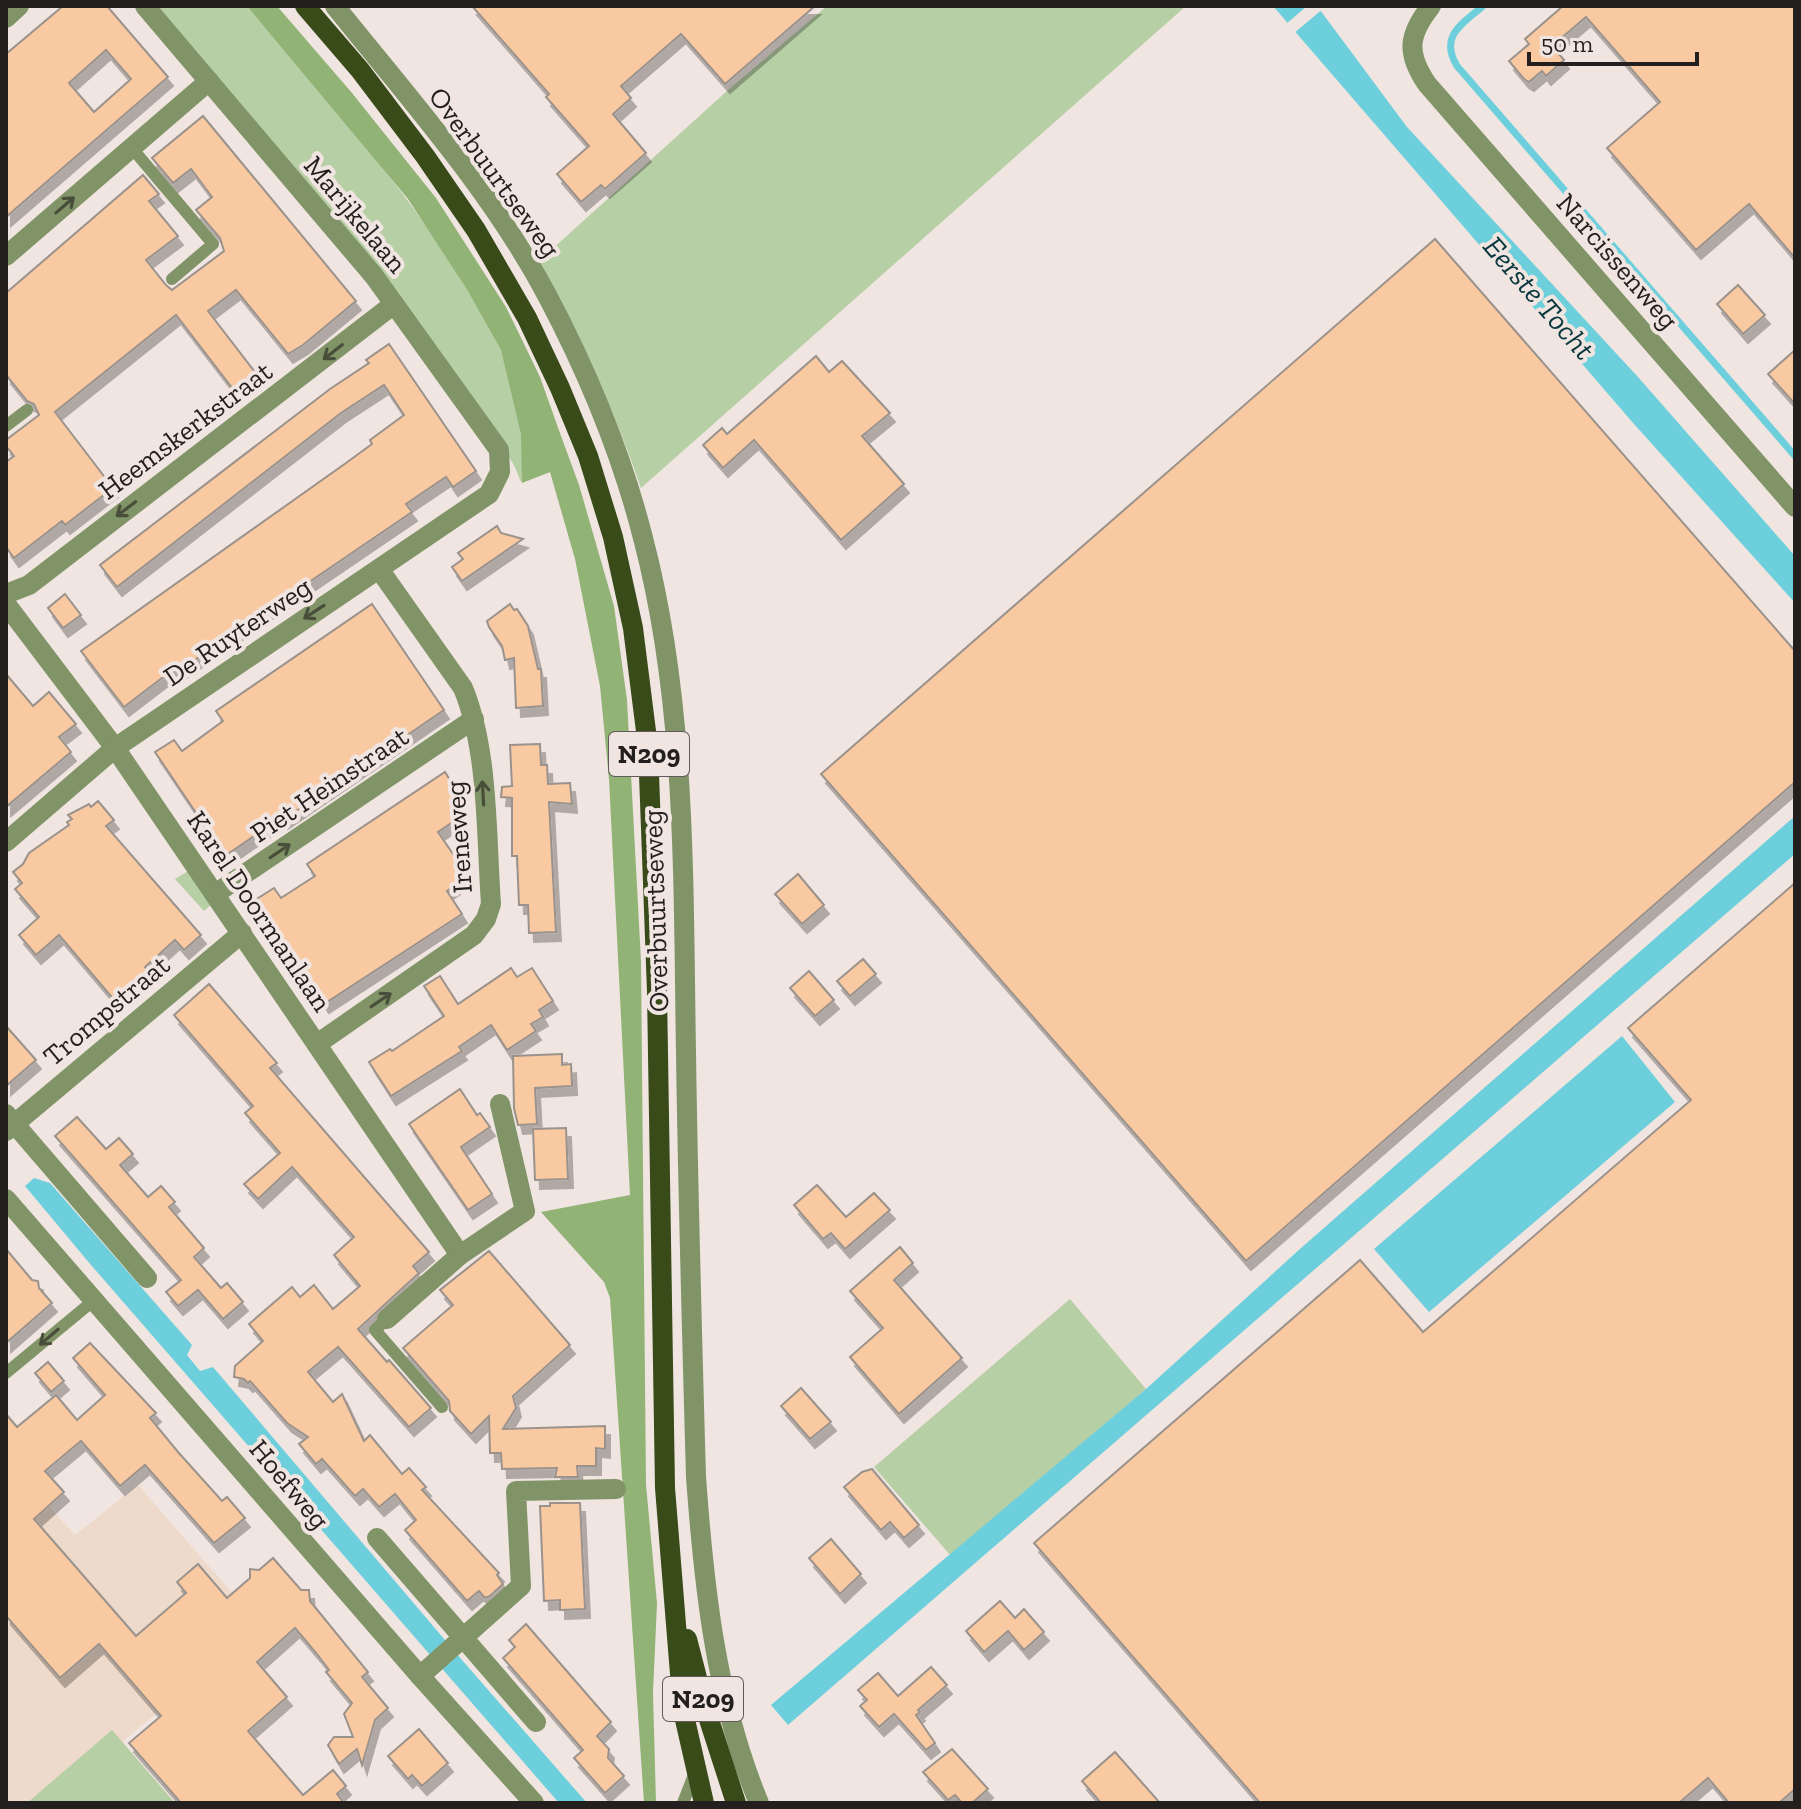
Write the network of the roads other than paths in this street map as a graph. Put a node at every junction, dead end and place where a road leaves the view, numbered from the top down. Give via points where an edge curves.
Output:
1 (19, 6) edge
2 (145, 6) edge
3 (305, 6) edge
4 (335, 6) edge
5 (1431, 6) edge
6 (6, 18) edge
7 (209, 81) junction
8 (131, 147) junction
9 (6, 256) edge
10 (172, 279) dead end
11 (394, 304) junction
12 (27, 410) dead end
13 (6, 426) edge
14 (500, 472) joint
15 (1795, 507) edge
16 (379, 569) junction
17 (6, 594) edge
18 (6, 604) edge
19 (474, 719) junction
20 (115, 748) junction
21 (6, 842) edge
22 (215, 894) junction
23 (242, 933) junction
24 (317, 1044) junction
25 (500, 1104) dead end
26 (9, 1123) edge
27 (6, 1199) edge
28 (460, 1255) junction
29 (147, 1278) dead end
30 (93, 1301) junction
31 (387, 1319) joint
32 (6, 1373) edge
33 (442, 1407) dead end
34 (616, 1489) dead end
35 (377, 1538) dead end
36 (675, 1593) junction
37 (459, 1642) junction
38 (426, 1670) junction
39 (536, 1722) dead end
40 (695, 1772) junction
41 (534, 1803) edge
42 (683, 1803) edge
43 (704, 1803) edge
44 (736, 1803) edge
45 (759, 1803) edge

1 - 6 street
2 - 7 street, Marijkelaan
3 - 36 main road, Overbuurtseweg / N209 via 360,70 476,230 560,388 613,537 633,628 648,747 665,1488
4 - 45 street, Overbuurtseweg via 457,159 524,255 584,371 644,539 678,754 695,1446 703,1572 715,1652
5 - 15 street, Narcissenweg via 1411,45 1415,66 1427,84
7 - 8 street
7 - 11 street, Marijkelaan
9 -> 8 street
8 - 10 lane via 213,244
11 - 14 street, Marijkelaan via 499,450
11 -> 17 street, Heemskerkstraat via 29,585
12 - 13 lane
14 - 16 street, De Ruyterweg via 489,494
16 - 19 street, Ireneweg via 463,688
16 -> 20 street, De Ruyterweg
18 - 20 street, Karel Doormanlaan
22 -> 19 street, Piet Heinstraat
24 -> 19 street, Ireneweg via 474,935 486,919 491,904 481,751
20 - 21 street, De Ruyterweg
20 - 22 street, Karel Doormanlaan
22 - 23 street, Karel Doormanlaan
23 - 24 street, Karel Doormanlaan
23 - 26 street, Trompstraat
24 - 28 street, Karel Doormanlaan
25 - 28 street via 525,1211
26 - 29 street
27 - 30 street, Hoefweg
28 - 31 street
30 -> 32 lane
30 - 38 street, Hoefweg
31 - 33 lane via 375,1330
34 - 37 street via 516,1491 521,1586
35 - 37 street
36 - 40 main road, Overbuurtseweg / N209 via 683,1711
36 - 44 main road, Overbuurtseweg / N209
37 - 38 street
37 - 39 street
38 - 41 street, Hoefweg via 504,1781
40 - 42 lane
40 - 43 main road, Overbuurtseweg / N209

